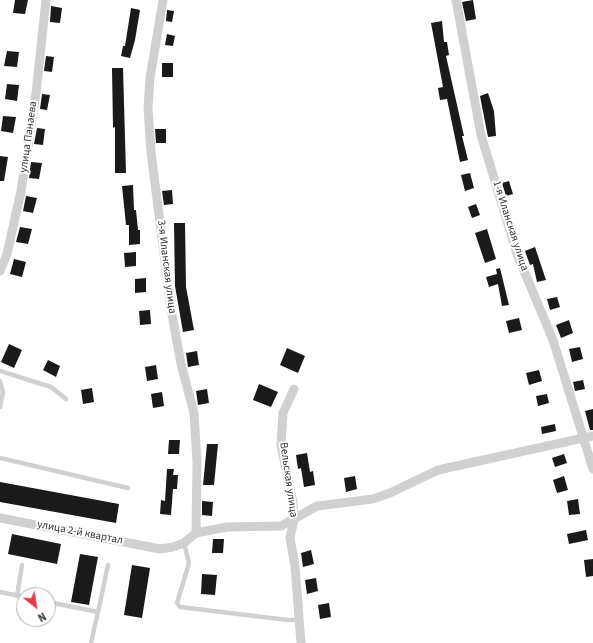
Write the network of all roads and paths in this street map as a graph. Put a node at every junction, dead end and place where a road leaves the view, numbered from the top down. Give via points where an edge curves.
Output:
1 (46, 0) edge
2 (163, 0) edge
3 (456, 0) edge
4 (0, 271) edge
5 (0, 371) edge
6 (0, 381) edge
7 (294, 389) dead end
8 (66, 398) dead end
9 (0, 407) edge
10 (593, 436) edge
11 (583, 437) junction
12 (0, 458) edge
13 (593, 469) edge
14 (128, 488) dead end
15 (0, 518) edge
16 (294, 519) junction
17 (196, 533) junction
18 (184, 543) junction
19 (22, 565) dead end
20 (108, 565) dead end
21 (18, 587) edge
22 (0, 592) edge
23 (16, 596) edge
24 (56, 604) edge
25 (98, 612) junction
26 (300, 620) junction
27 (91, 643) edge
28 (301, 643) edge

1 - 4 street, улица Панаева via 36,93 21,191 7,254
2 - 17 street, 3-я Иланская улица via 150,78 148,108 151,152 171,308 181,364 194,413 197,462
3 - 11 street, 1-я Иланская улица via 481,135 517,254 553,340
5 - 8 lane via 51,387
6 - 9 lane via 3,392
7 - 16 street, Вельская улица via 283,413 281,445
10 - 11 street
11 - 13 street, 1-я Иланская улица
11 - 16 street via 438,470 373,499 317,506
12 - 14 lane
15 - 18 street, улица 2-й квартал via 160,549 173,548
16 - 17 street via 281,526 227,527
16 - 26 street, Вельская улица via 290,538
17 - 18 street
18 - 26 lane via 189,563 178,603 180,607
19 - 21 lane
20 - 25 lane
22 - 23 lane
24 - 25 lane
25 - 27 lane
26 - 28 street, Вельская улица

